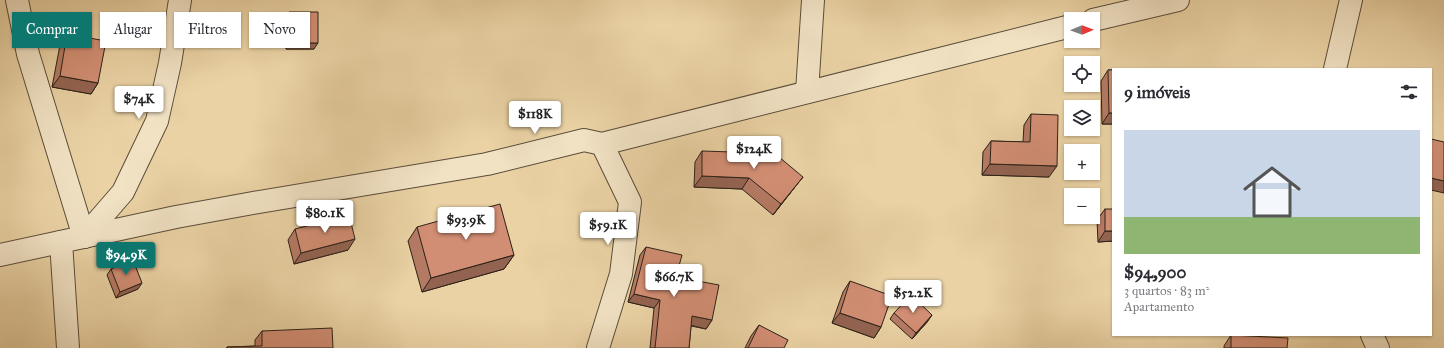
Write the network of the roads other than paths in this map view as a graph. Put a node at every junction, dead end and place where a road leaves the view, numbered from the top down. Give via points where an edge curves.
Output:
1 (17, 0) edge
2 (180, 0) edge
3 (813, 0) edge
4 (1178, 0) edge
5 (1351, 0) edge
6 (1100, 18) edge
7 (1064, 28) edge
8 (1335, 68) edge
9 (807, 92) junction
10 (602, 144) junction
11 (84, 237) junction
12 (61, 242) junction
13 (0, 255) edge
14 (1372, 336) edge
15 (68, 348) edge
16 (598, 348) edge
17 (1378, 348) edge

1 - 11 street via 28,54
2 - 11 street via 157,121 123,192
3 - 9 street
4 - 6 street
5 - 8 street
7 - 9 street
9 - 10 street
10 - 11 street via 584,140 487,164 254,203
10 - 16 street via 630,202 622,274
11 - 12 street
12 - 13 street
12 - 15 street
14 - 17 street

